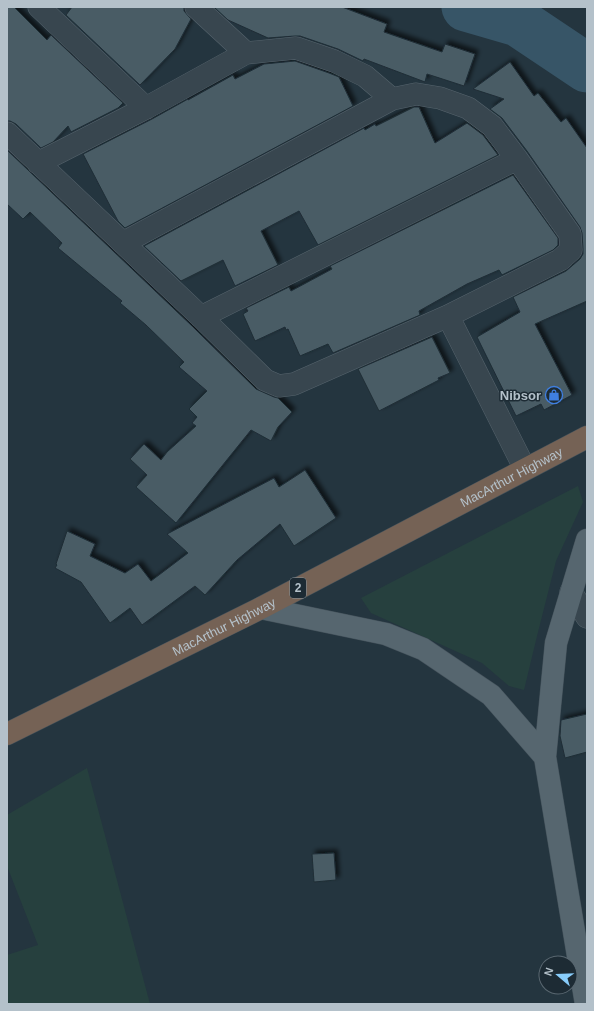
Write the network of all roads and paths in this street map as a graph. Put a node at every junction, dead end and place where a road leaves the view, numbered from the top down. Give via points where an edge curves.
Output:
1 (39, 7) edge
2 (196, 7) edge
3 (246, 53) junction
4 (392, 100) junction
5 (146, 108) junction
6 (7, 133) edge
7 (517, 159) junction
8 (38, 163) junction
9 (123, 243) junction
10 (448, 316) junction
11 (202, 317) junction
12 (587, 436) edge
13 (525, 469) junction
14 (587, 540) edge
15 (571, 592) junction
16 (261, 608) junction
17 (587, 617) edge
18 (7, 734) edge
19 (544, 756) junction
20 (586, 1004) edge

1 - 5 street
2 - 3 street
3 - 4 street via 296,48 334,61 365,76
3 - 5 street
4 - 7 street via 416,94 440,98 468,108 492,126
4 - 9 street
5 - 8 street
6 - 8 street
7 - 10 street via 570,234 571,250 560,260
7 - 11 street
8 - 9 street
9 - 11 street
10 - 11 street via 294,384 279,386 265,380
10 - 13 street
12 - 13 highway, MacArthur Highway / 2
13 - 16 highway, MacArthur Highway / 2
14 - 15 main road
15 - 17 street
15 - 19 main road via 556,643
16 - 18 highway, MacArthur Highway / 2
16 - 19 main road via 386,634 423,649 491,695
19 - 20 main road

